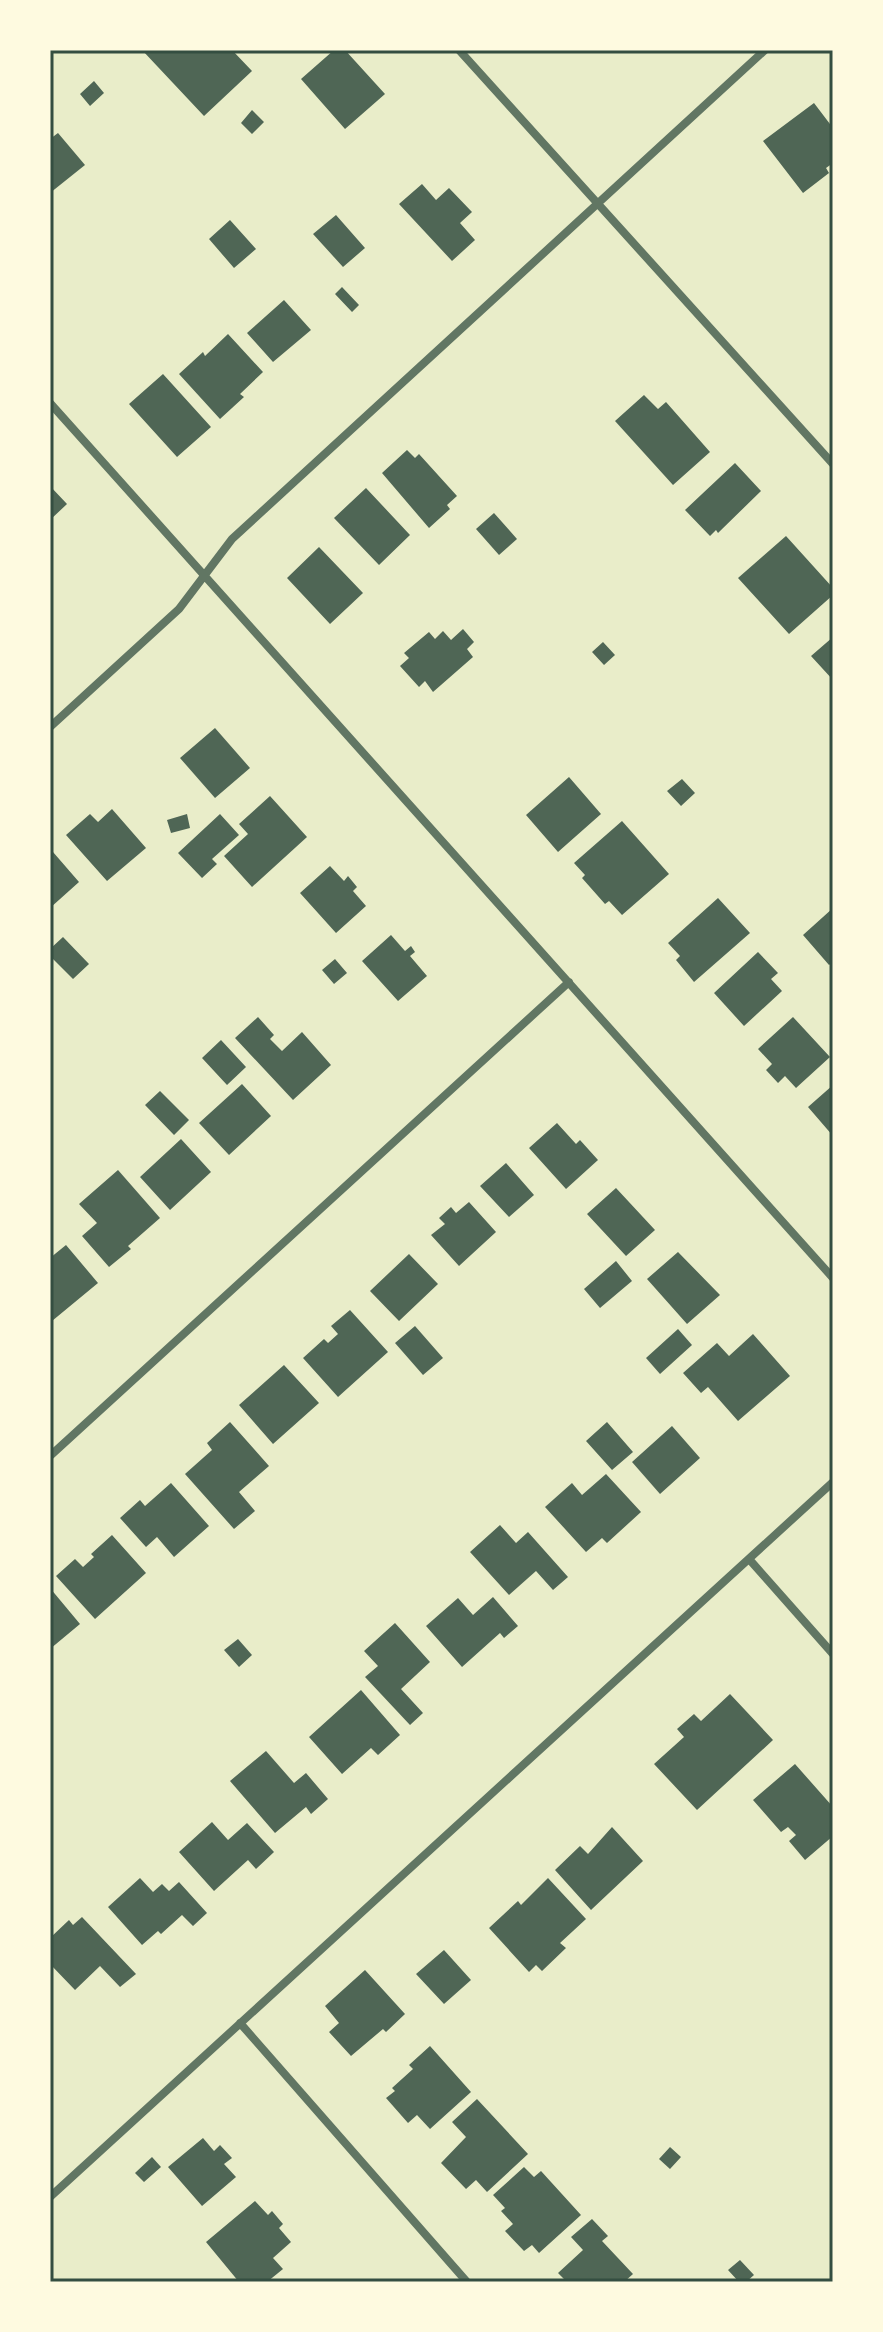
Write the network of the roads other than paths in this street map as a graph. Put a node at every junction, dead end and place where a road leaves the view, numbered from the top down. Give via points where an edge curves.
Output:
1 (459, 50) edge
2 (765, 50) edge
3 (597, 203) junction
4 (50, 403) edge
5 (833, 464) edge
6 (206, 574) junction
7 (50, 727) edge
8 (569, 982) junction
9 (833, 1278) edge
10 (50, 1456) edge
11 (833, 1482) edge
12 (749, 1559) junction
13 (833, 1654) edge
14 (240, 2023) junction
15 (50, 2197) edge
16 (467, 2282) edge

1 - 3 street
2 - 3 street
3 - 5 street
3 - 6 street via 232,539
4 - 6 street
6 - 7 street via 179,609
6 - 8 street
8 - 9 street
8 - 10 street
11 - 12 street
12 - 13 street
12 - 14 street
14 - 15 street
14 - 16 street

